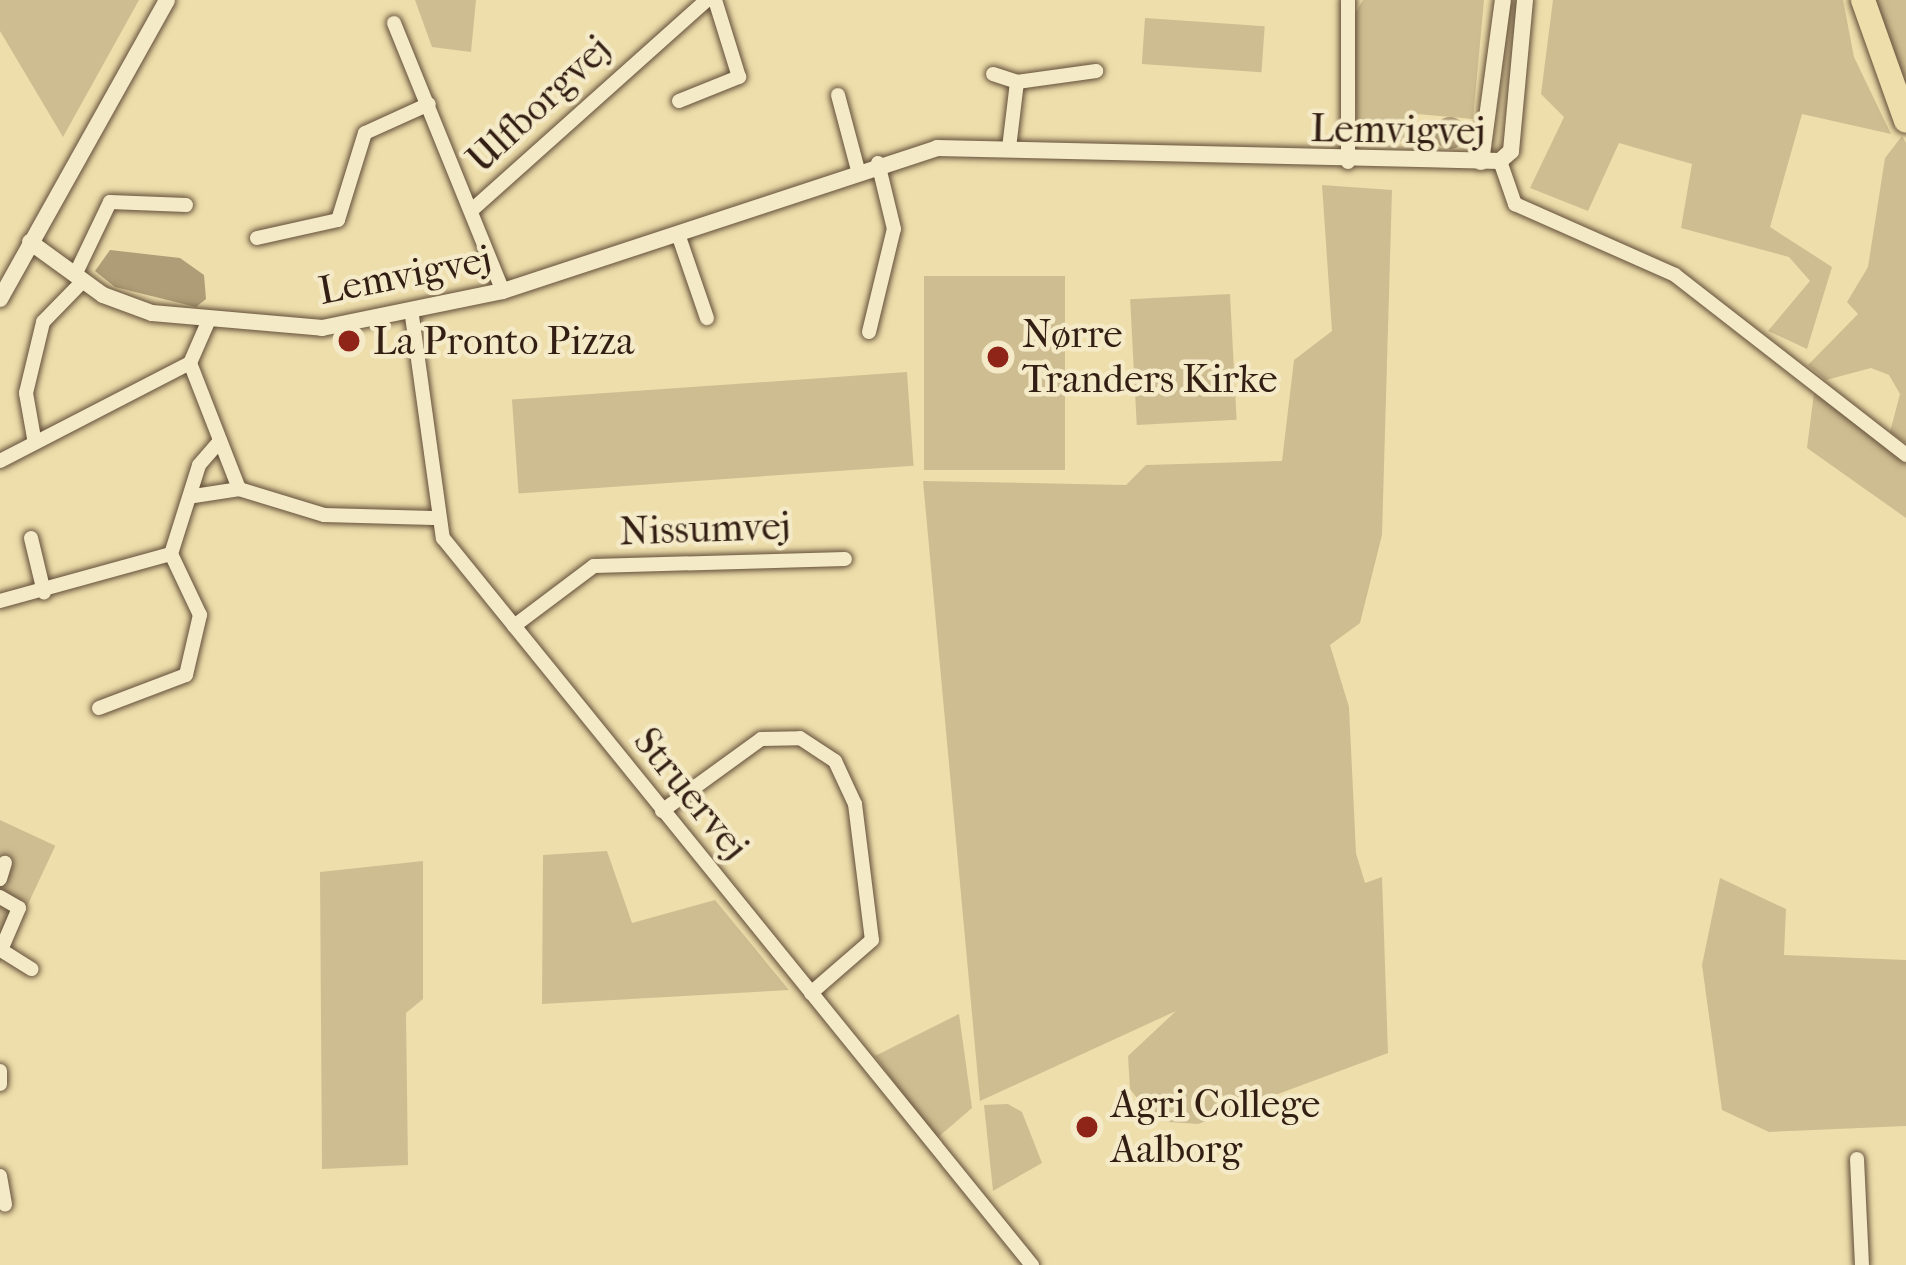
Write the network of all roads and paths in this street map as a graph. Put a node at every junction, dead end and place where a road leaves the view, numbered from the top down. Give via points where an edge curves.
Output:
1 (154, 0) edge
2 (167, 0) edge
3 (711, 0) edge
4 (1348, 0) edge
5 (1503, 0) edge
6 (1521, 0) edge
7 (1863, 0) edge
8 (394, 23) dead end
9 (124, 70) junction
10 (1096, 70) dead end
11 (992, 74) dead end
12 (1017, 82) junction
13 (838, 95) dead end
14 (679, 100) dead end
15 (429, 104) junction
16 (1906, 121) edge
17 (1009, 148) junction
18 (1348, 162) junction
19 (1491, 162) junction
20 (878, 163) junction
21 (858, 170) junction
22 (473, 209) junction
23 (174, 222) dead end
24 (678, 234) junction
25 (257, 238) dead end
26 (30, 242) junction
27 (79, 278) junction
28 (503, 291) junction
29 (0, 298) edge
30 (412, 316) junction
31 (707, 318) dead end
32 (208, 322) junction
33 (869, 332) dead end
34 (190, 363) junction
35 (34, 438) junction
36 (220, 441) junction
37 (1906, 455) edge
38 (0, 461) edge
39 (239, 489) junction
40 (194, 496) junction
41 (434, 518) junction
42 (31, 538) dead end
43 (171, 554) junction
44 (845, 559) dead end
45 (44, 592) junction
46 (0, 601) edge
47 (514, 626) junction
48 (98, 708) dead end
49 (662, 811) junction
50 (0, 896) edge
51 (31, 968) dead end
52 (811, 993) junction
53 (0, 1071) edge
54 (0, 1084) edge
55 (1857, 1160) dead end
56 (0, 1176) edge
57 (5, 1205) dead end
58 (1032, 1265) edge
59 (1862, 1265) edge

1 - 9 street
2 - 9 street
3 - 14 street, Ulfborgvej via 740,77
3 - 22 street, Ulfborgvej
4 - 18 street
5 - 19 street
6 - 19 street via 1510,152
7 - 16 highway
8 - 15 street
9 - 26 street
10 - 12 street
11 - 12 street
12 - 17 street
13 - 21 street
15 - 22 street
15 - 25 street via 365,133 338,220
17 - 18 street, Lemvigvej
17 - 20 street, Lemvigvej via 937,148
18 - 19 street, Lemvigvej
19 - 37 street, Lemvigvej via 1516,204 1675,274
20 - 21 street, Lemvigvej
20 - 33 street via 894,229
21 - 24 street, Lemvigvej
22 - 28 street
23 - 27 street via 180,205 110,202
24 - 28 street, Lemvigvej
24 - 31 street
26 - 27 street, Lemvigvej
26 - 29 street
27 - 32 street, Lemvigvej via 152,314
27 - 35 street via 44,322 26,393
28 - 30 street, Lemvigvej
30 - 32 street, Lemvigvej via 322,328
30 - 41 street
32 - 34 street
34 - 35 street
34 - 36 street
35 - 38 street
36 - 39 street
36 - 40 street
39 - 40 street
39 - 41 street via 324,515
40 - 43 street
41 - 47 street, Struervej
42 - 45 street
43 - 45 street
43 - 48 street via 200,616 186,675
44 - 47 street, Nissumvej via 594,566
45 - 46 street
47 - 49 street, Struervej
49 - 52 street, Struervej
49 - 52 street via 761,739 800,738 835,761 855,804 872,940
50 - 51 street via 19,908 1,950
52 - 58 street, Struervej
53 - 54 street
55 - 59 street
56 - 57 street

